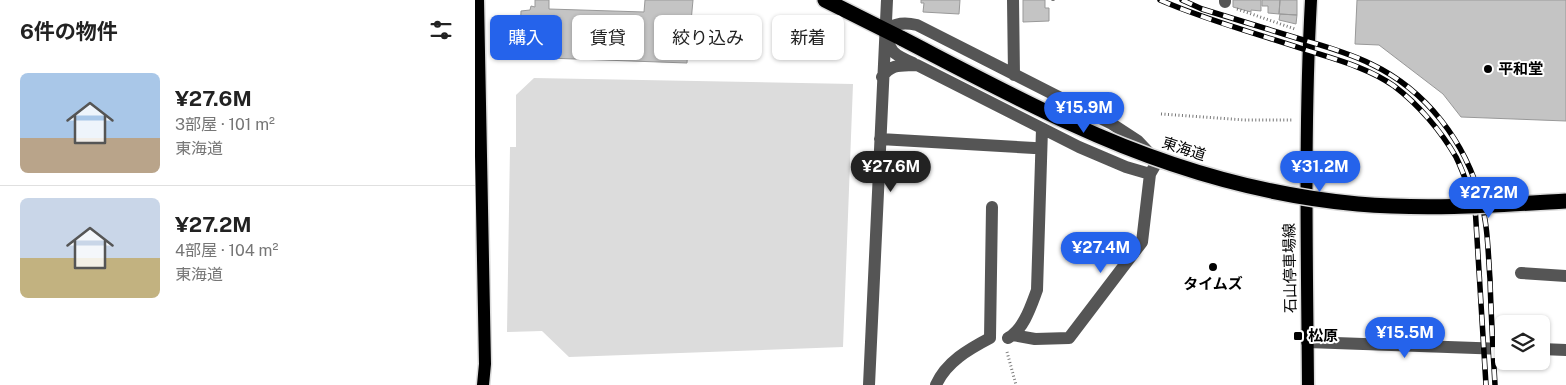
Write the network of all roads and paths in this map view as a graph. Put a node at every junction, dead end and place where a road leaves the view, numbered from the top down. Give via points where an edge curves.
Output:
1 (478, 0) edge
2 (825, 0) edge
3 (887, 0) edge
4 (1013, 0) edge
5 (1311, 0) edge
6 (1225, 1) edge
7 (885, 30) junction
8 (1299, 30) dead end
9 (917, 65) junction
10 (1015, 75) junction
11 (882, 77) junction
12 (1161, 114) dead end
13 (1295, 120) dead end
14 (1042, 129) junction
15 (880, 139) junction
16 (1034, 148) dead end
17 (1157, 162) junction
18 (1150, 174) junction
19 (1306, 196) junction
20 (1566, 201) edge
21 (992, 206) dead end
22 (1521, 272) dead end
23 (1566, 276) edge
24 (1010, 337) junction
25 (1307, 342) junction
26 (1495, 349) edge
27 (1550, 349) edge
28 (1566, 350) edge
29 (480, 364) edge
30 (483, 385) edge
31 (869, 385) edge
32 (936, 385) edge
33 (1016, 385) edge
34 (1307, 385) edge

1 - 29 main road
2 - 7 highway, 東海道
3 - 7 street
4 - 10 street
5 - 19 main road, 石山停車場線
6 - 8 path via 1226,5
7 - 9 street via 894,55
7 - 10 street via 895,24 917,25
7 - 11 street
7 - 20 highway, 東海道, bridge via 1071,124 1181,167 1243,185 1319,199 1398,207
9 - 11 street via 894,66
9 - 14 street
10 - 17 street via 1112,124 1138,140
11 - 15 street
12 - 13 path
14 - 18 street via 1104,158
14 - 24 street via 1037,290 1031,308
15 - 16 street
15 - 31 street
17 - 18 street
17 - 19 street via 1241,187
18 - 24 street via 1142,242 1069,338
19 - 20 street via 1411,207
19 - 25 main road, 石山停車場線
21 - 32 street via 991,338 967,350 941,373
22 - 23 street
24 - 33 path via 1004,343
25 - 26 street
25 - 34 main road, 石山停車場線
27 - 28 street
29 - 30 main road

